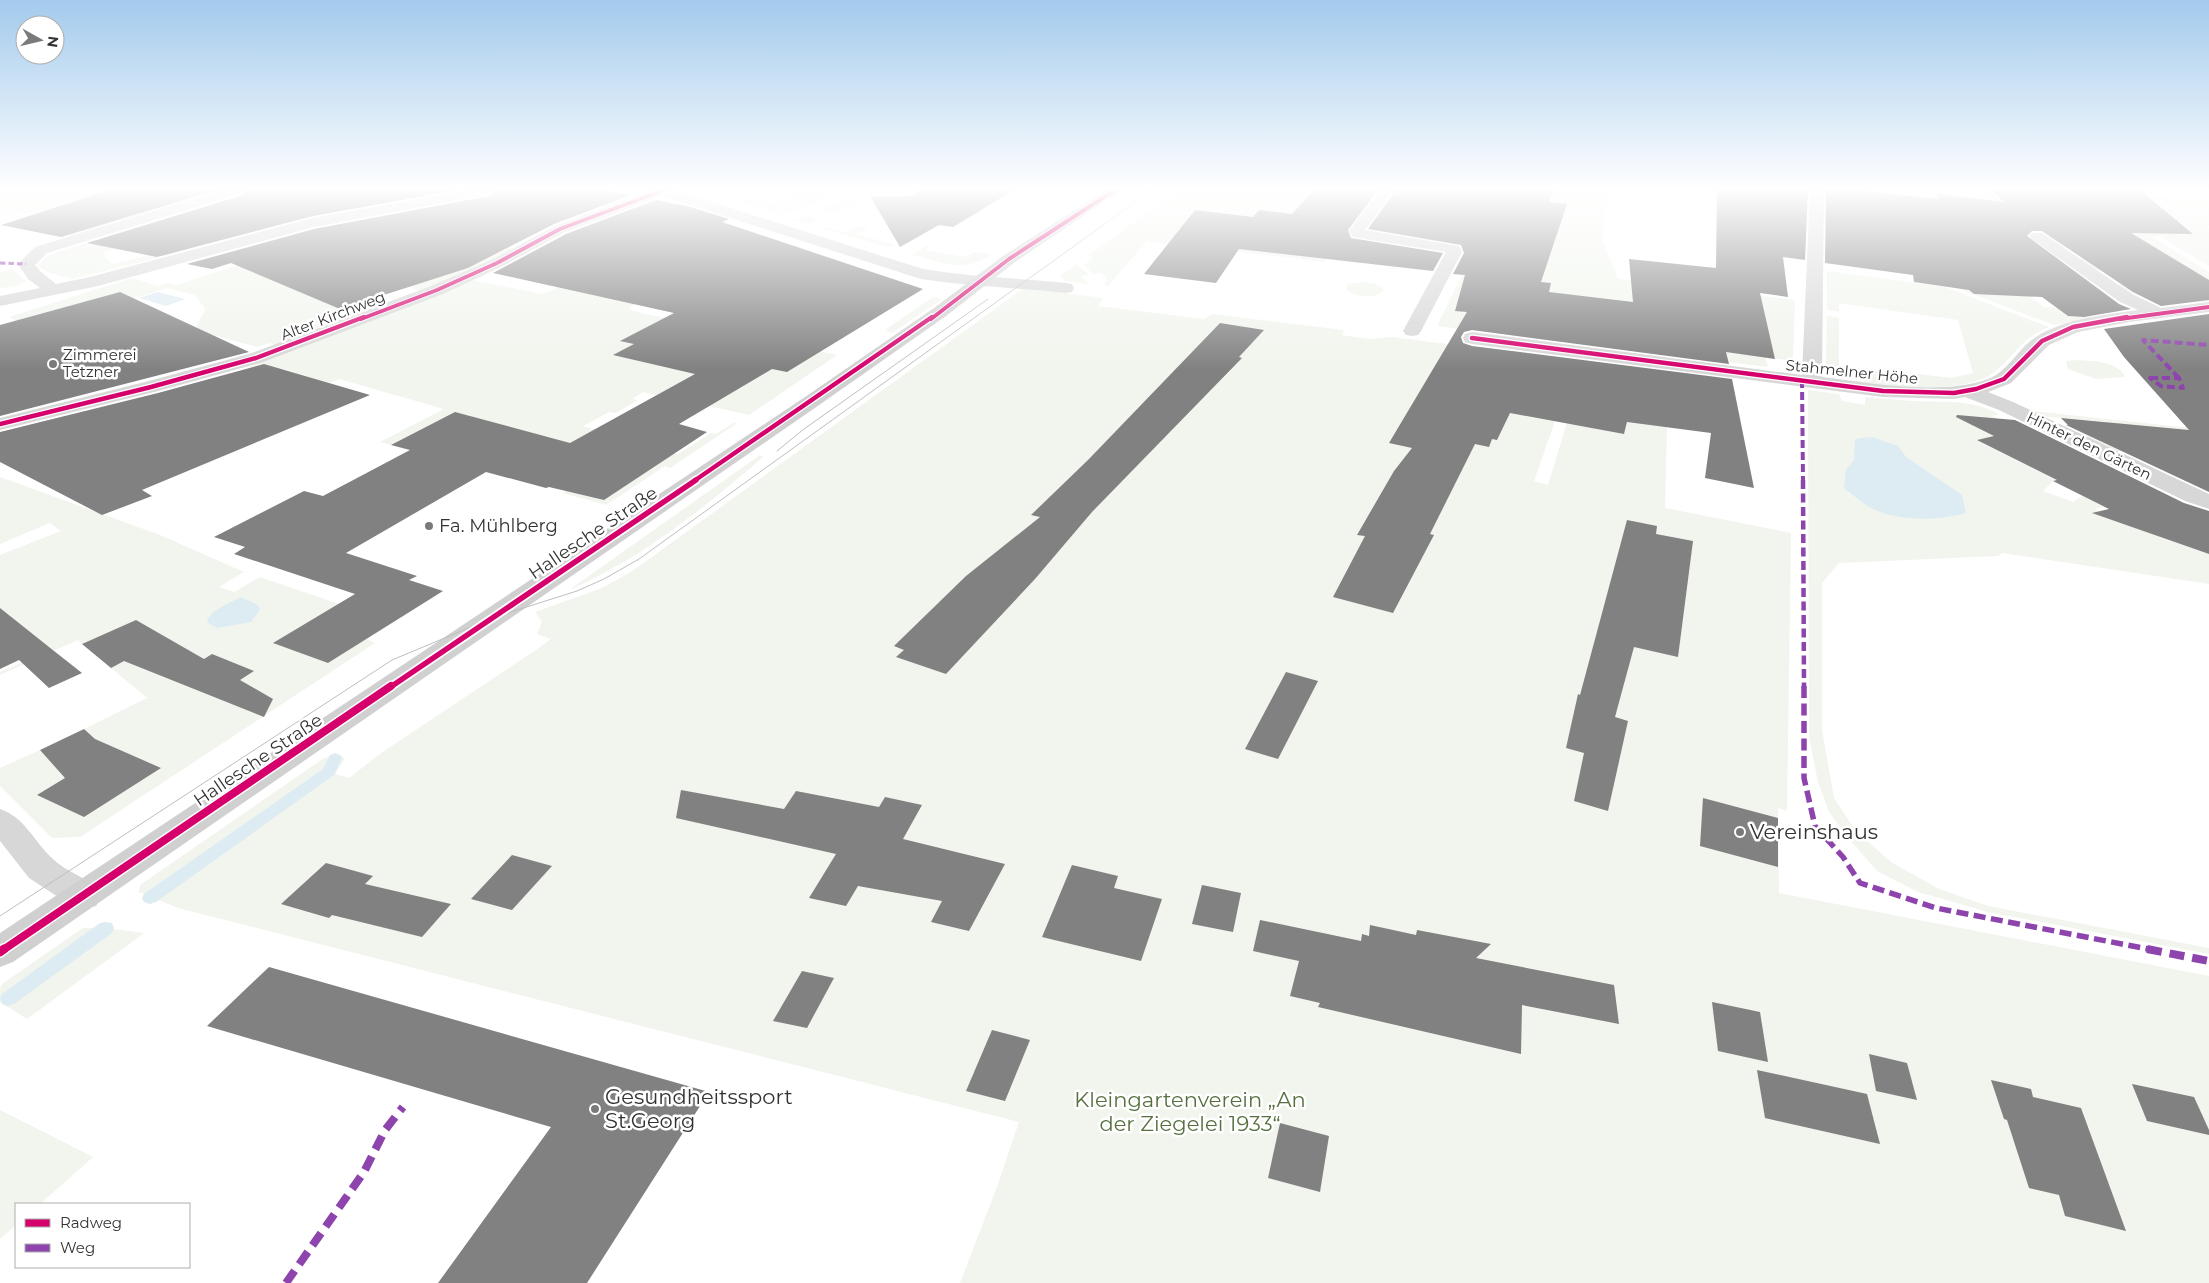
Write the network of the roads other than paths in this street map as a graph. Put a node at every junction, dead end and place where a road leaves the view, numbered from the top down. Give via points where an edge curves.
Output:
1 (41, 250) edge
2 (211, 250) edge
3 (522, 250) edge
4 (846, 250) edge
5 (1024, 250) edge
6 (1453, 250) edge
7 (1815, 250) edge
8 (2056, 250) edge
9 (982, 280) junction
10 (1066, 288) dead end
11 (52, 289) junction
12 (0, 301) edge
13 (2209, 307) edge
14 (2158, 313) junction
15 (1412, 330) dead end
16 (1472, 338) dead end
17 (1812, 382) junction
18 (1968, 391) junction
19 (0, 424) edge
20 (2209, 502) edge
21 (0, 821) edge
22 (84, 896) junction
23 (0, 952) edge

1 - 11 street via 26,264
2 - 11 street via 101,280
3 - 19 street, Alter Kirchweg via 437,290 256,358
4 - 9 street via 921,274
5 - 9 street, Hallesche Straße
6 - 15 street
7 - 17 street
8 - 14 street via 2126,298
9 - 10 street
9 - 22 street, Hallesche Straße via 815,399
11 - 12 street
13 - 14 street, Stahmelner Höhe
14 - 18 street, Stahmelner Höhe via 2082,325 2058,333 2035,346 1996,384
16 - 17 street, Stahmelner Höhe
17 - 18 street, Stahmelner Höhe via 1883,391
18 - 20 street, Hinter den Gärten
21 - 22 street via 41,869
22 - 23 street, Hallesche Straße

